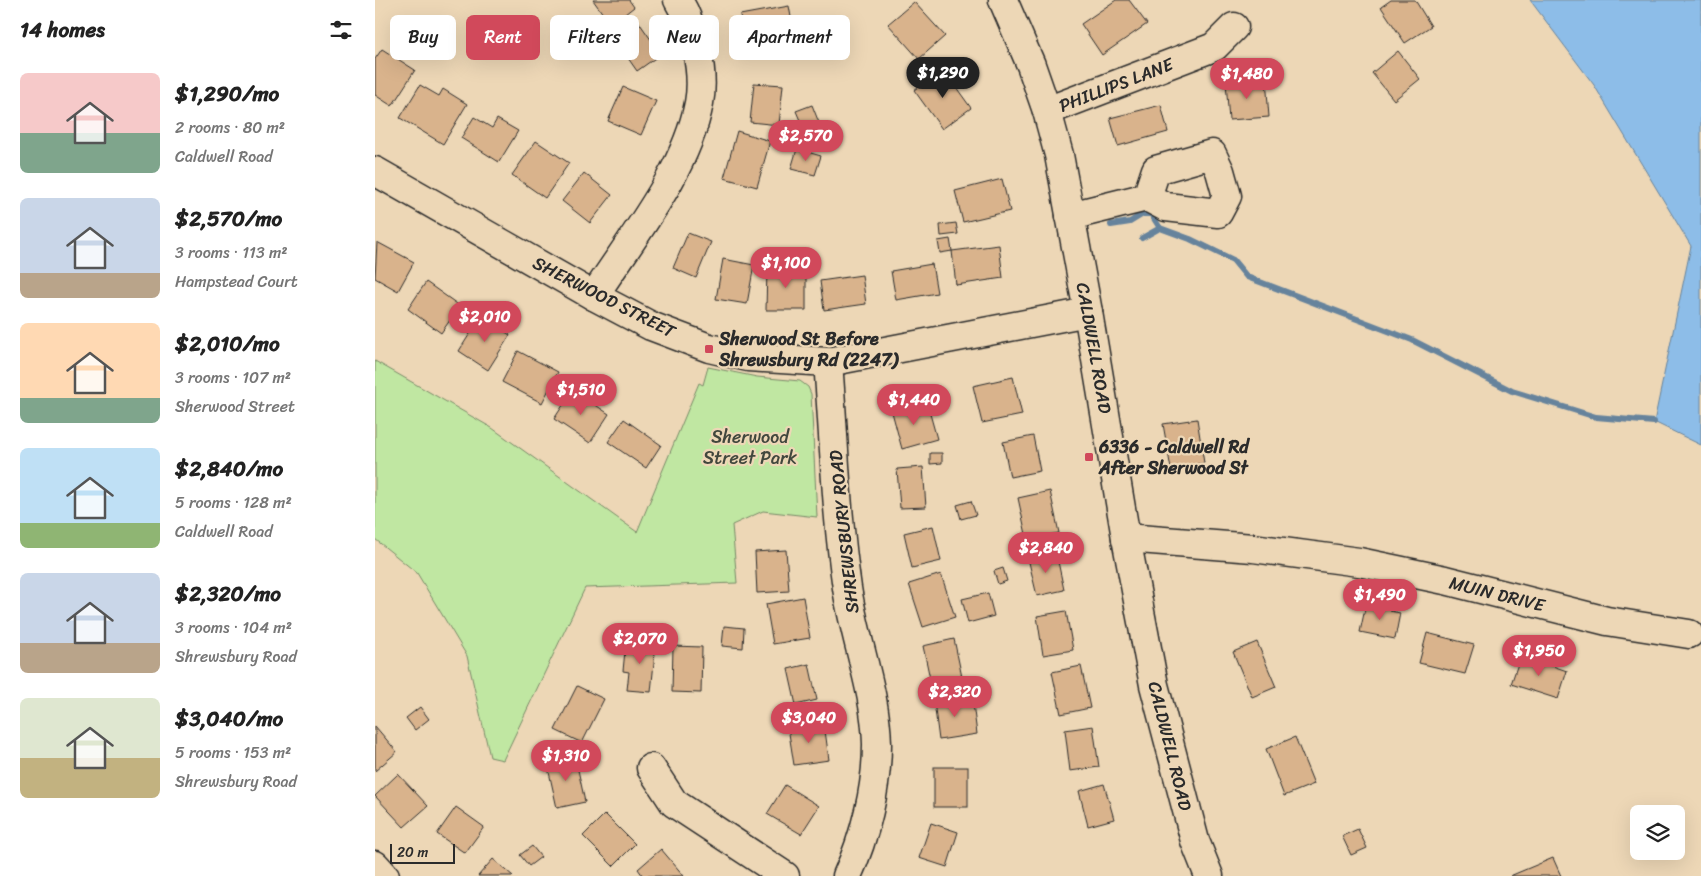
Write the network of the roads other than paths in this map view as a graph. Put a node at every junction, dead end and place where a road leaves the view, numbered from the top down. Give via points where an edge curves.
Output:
1 (678, 0) edge
2 (1003, 0) edge
3 (1234, 27) dead end
4 (1047, 111) junction
5 (375, 170) edge
6 (1147, 198) dead end
7 (1070, 216) junction
8 (595, 296) junction
9 (1088, 312) junction
10 (828, 362) junction
11 (1125, 538) junction
12 (1689, 634) dead end
13 (651, 768) dead end
14 (375, 865) edge
15 (385, 876) edge
16 (785, 876) edge
17 (847, 876) edge
18 (1209, 876) edge

1 - 8 street via 696,43 699,67 700,101 692,130 672,176
2 - 4 street, CALDWELL ROAD
3 - 4 street, PHILLIPS LANE via 1214,47
4 - 7 street, CALDWELL ROAD
5 - 8 street, SHERWOOD STREET
6 - 7 street
7 - 9 street, CALDWELL ROAD
8 - 10 street, SHERWOOD STREET via 651,326 709,348 748,357
9 - 10 street, SHERWOOD STREET
9 - 11 street, CALDWELL ROAD
10 - 17 street, SHREWSBURY ROAD via 846,580 877,744 874,782 864,827
11 - 12 street, MUIN DRIVE via 1253,548 1359,562 1607,621
11 - 18 street, CALDWELL ROAD via 1154,685 1195,841
13 - 16 street via 674,803
14 - 15 street

